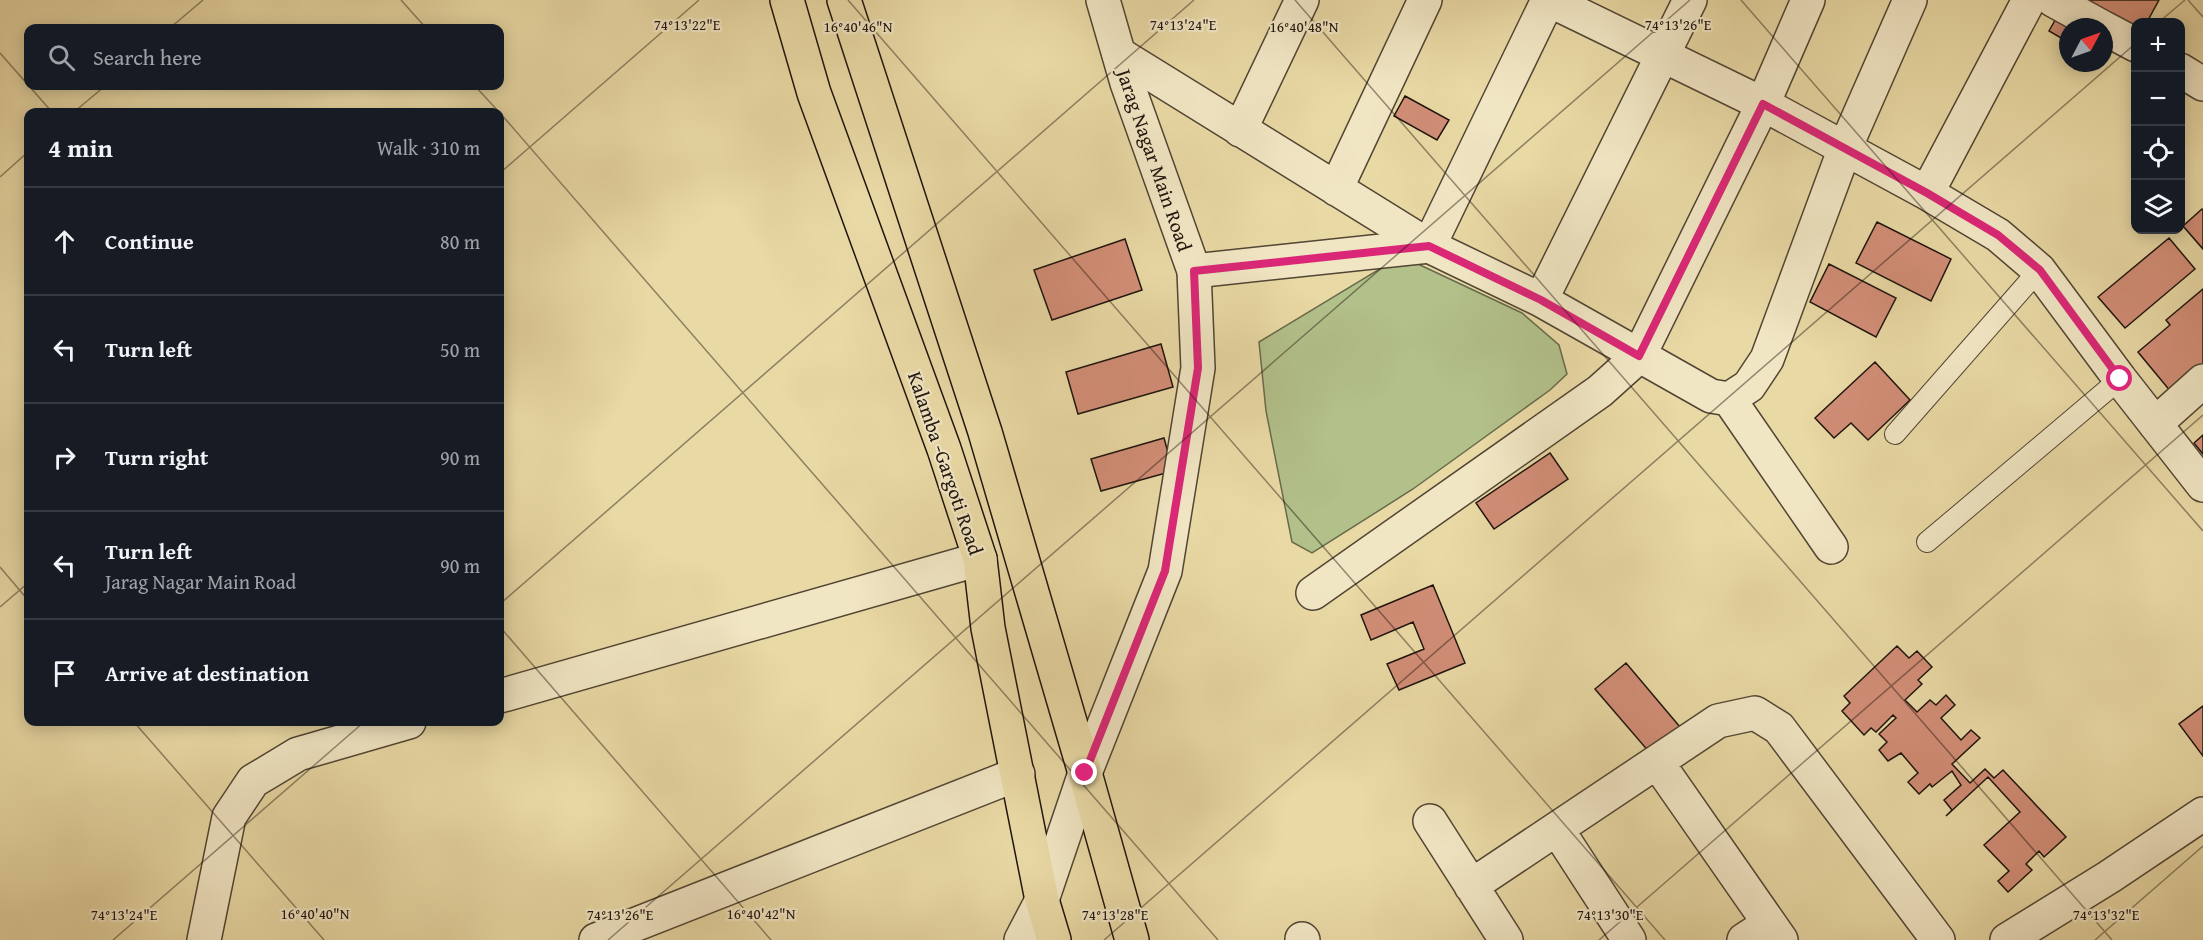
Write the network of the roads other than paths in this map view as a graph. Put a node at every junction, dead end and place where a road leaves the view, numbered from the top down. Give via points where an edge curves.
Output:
1 (787, 0) edge
2 (844, 0) edge
3 (1103, 0) edge
4 (1302, 0) edge
5 (1425, 0) edge
6 (1549, 0) edge
7 (1690, 0) edge
8 (1808, 0) edge
9 (1910, 0) edge
10 (2029, 0) edge
11 (2053, 0) edge
12 (2086, 18) edge
13 (2113, 32) edge
14 (2131, 42) edge
15 (1119, 54) junction
16 (1663, 54) junction
17 (2184, 72) edge
18 (2203, 84) edge
19 (1763, 104) junction
20 (1240, 130) junction
21 (1845, 148) junction
22 (1336, 189) junction
23 (1927, 193) junction
24 (1429, 246) junction
25 (2040, 270) junction
26 (1194, 271) junction
27 (1541, 300) junction
28 (1639, 356) junction
29 (2120, 379) junction
30 (2203, 381) edge
31 (1729, 399) junction
32 (2155, 424) junction
33 (1895, 434) dead end
34 (2203, 485) edge
35 (1927, 542) dead end
36 (1832, 547) dead end
37 (980, 559) junction
38 (1313, 593) dead end
39 (504, 695) edge
40 (395, 726) edge
41 (1657, 762) junction
42 (1085, 773) junction
43 (1018, 774) junction
44 (2203, 814) edge
45 (1430, 821) dead end
46 (1557, 829) junction
47 (1471, 886) junction
48 (1042, 900) junction
49 (1765, 935) edge
50 (616, 937) edge
51 (204, 940) edge
52 (1021, 940) edge
53 (1054, 940) edge
54 (1132, 940) edge
55 (1506, 940) edge
56 (1629, 940) edge
57 (1938, 940) edge
58 (2007, 940) edge

1 - 37 main road, Kalamba -Gargoti Road via 814,93
2 - 42 main road via 985,432
3 - 15 street, Jarag Nagar Main Road
4 - 20 street
5 - 22 street
6 - 16 street
6 - 24 street
7 - 16 street
8 - 19 street
9 - 21 street
10 - 23 street
11 - 12 street
13 - 14 street
15 - 20 street
15 - 26 street, Jarag Nagar Main Road
16 - 19 street
16 - 27 street
17 - 18 street
19 - 21 street
19 - 28 street
20 - 22 street
21 - 23 street
21 - 31 street via 1767,359 1749,386
22 - 24 street
23 - 25 street via 1998,235
24 - 26 street
24 - 27 street
25 - 29 street
25 - 33 lane
26 - 42 street, Jarag Nagar Main Road via 1198,368 1165,571
27 - 28 street
28 - 31 street via 1711,396
28 - 38 street via 1600,391
29 - 32 street
29 - 35 lane
30 - 32 street
31 - 36 street
32 - 34 street
37 - 39 street
37 - 43 main road, Kalamba -Gargoti Road via 988,628
40 - 51 street via 298,753 253,781 228,818
41 - 46 street
41 - 49 street
41 - 57 street via 1718,721 1755,713 1779,728
42 - 48 street, Jarag Nagar Main Road
42 - 54 main road
43 - 48 main road, Kalamba -Gargoti Road
43 - 50 street
44 - 58 street
45 - 47 street
46 - 47 street
46 - 56 street
47 - 55 street
48 - 52 street, Jarag Nagar Main Road
48 - 53 main road, Kalamba -Gargoti Road

